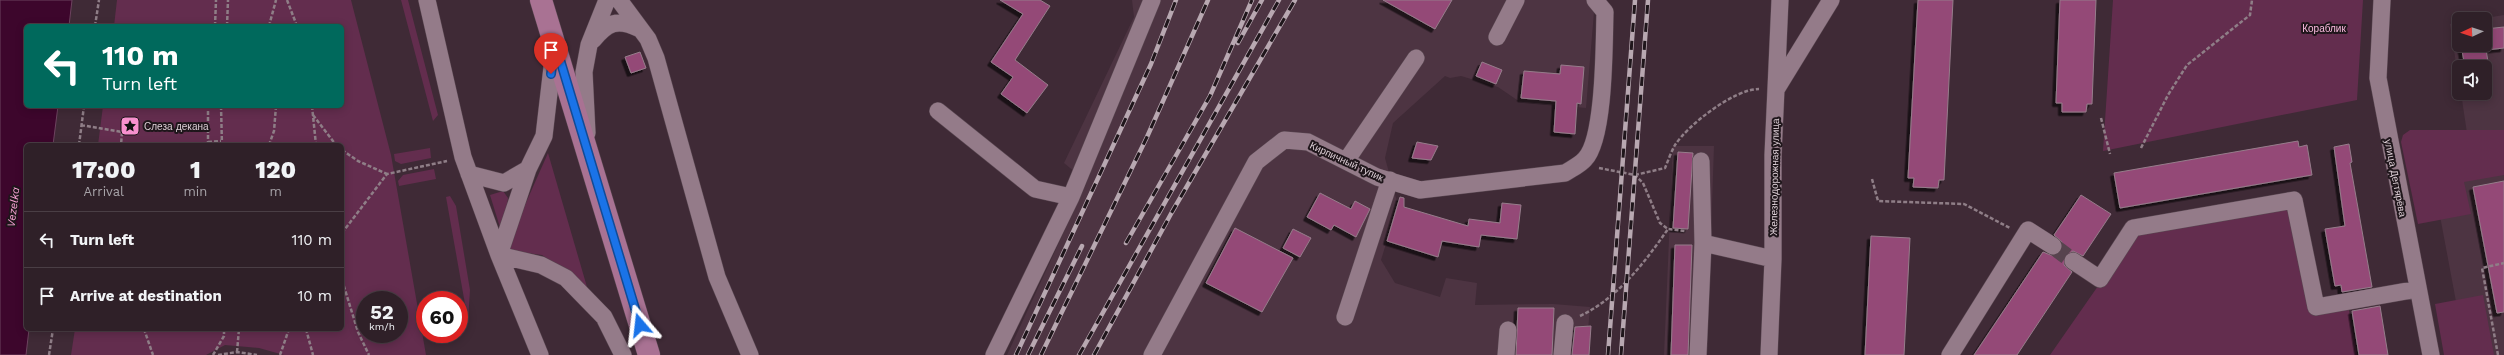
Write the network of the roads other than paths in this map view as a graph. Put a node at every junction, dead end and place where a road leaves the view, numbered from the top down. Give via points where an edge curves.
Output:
1 (427, 0) edge
2 (541, 0) edge
3 (607, 0) edge
4 (619, 0) edge
5 (1152, 0) edge
6 (1516, 0) edge
7 (1595, 0) edge
8 (1831, 0) edge
9 (2382, 0) edge
10 (1780, 1) edge
11 (638, 28) junction
12 (1497, 37) dead end
13 (555, 43) junction
14 (589, 45) junction
15 (1416, 58) dead end
16 (1776, 89) junction
17 (938, 112) dead end
18 (588, 158) junction
19 (1346, 161) junction
20 (1701, 161) dead end
21 (528, 169) junction
22 (469, 174) junction
23 (1390, 180) junction
24 (1071, 197) junction
25 (1703, 243) junction
26 (2053, 246) tunnel mouth
27 (499, 255) junction
28 (1772, 259) junction
29 (2074, 261) tunnel mouth
30 (2418, 289) junction
31 (1345, 317) dead end
32 (1565, 323) road end
33 (1508, 330) dead end
34 (540, 355) edge
35 (623, 355) edge
36 (649, 355) edge
37 (750, 355) edge
38 (994, 355) edge
39 (1152, 355) edge
40 (1506, 355) edge
41 (1562, 355) edge
42 (1698, 355) edge
43 (1769, 355) edge
44 (1950, 355) edge
45 (2431, 355) edge

1 - 22 street
2 - 13 main road
3 - 14 street
4 - 11 street
5 - 24 street
6 - 12 street
7 - 23 street, Кирпичный тупик via 1605,12 1603,67 1593,147 1585,160 1565,174 1420,190
8 - 16 street
9 - 30 street, улица Дегтярёва via 2378,78
10 - 16 street, Железнодорожная улица
11 - 14 street via 628,23 604,26
11 - 37 street via 648,39 656,58 716,277
13 - 18 main road
13 - 21 street via 544,136
14 - 18 street via 584,72
15 - 19 street
16 - 28 street, Железнодорожная улица
17 - 24 street via 1035,189
18 - 36 main road
19 - 23 street, Кирпичный тупик
19 - 39 street, Кирпичный тупик via 1308,142 1284,140 1256,162
20 - 25 street
21 - 22 street via 504,183
21 - 27 street
22 - 27 street
23 - 31 street
24 - 38 street
25 - 28 street
25 - 42 street
26 - 44 street via 2028,230
27 - 34 street
27 - 35 street via 541,265 566,278 604,317
28 - 43 street, Железнодорожная улица
29 - 30 street via 2100,279 2134,228 2294,200 2316,307
30 - 45 street, улица Дегтярёва
32 - 41 street
33 - 40 street

